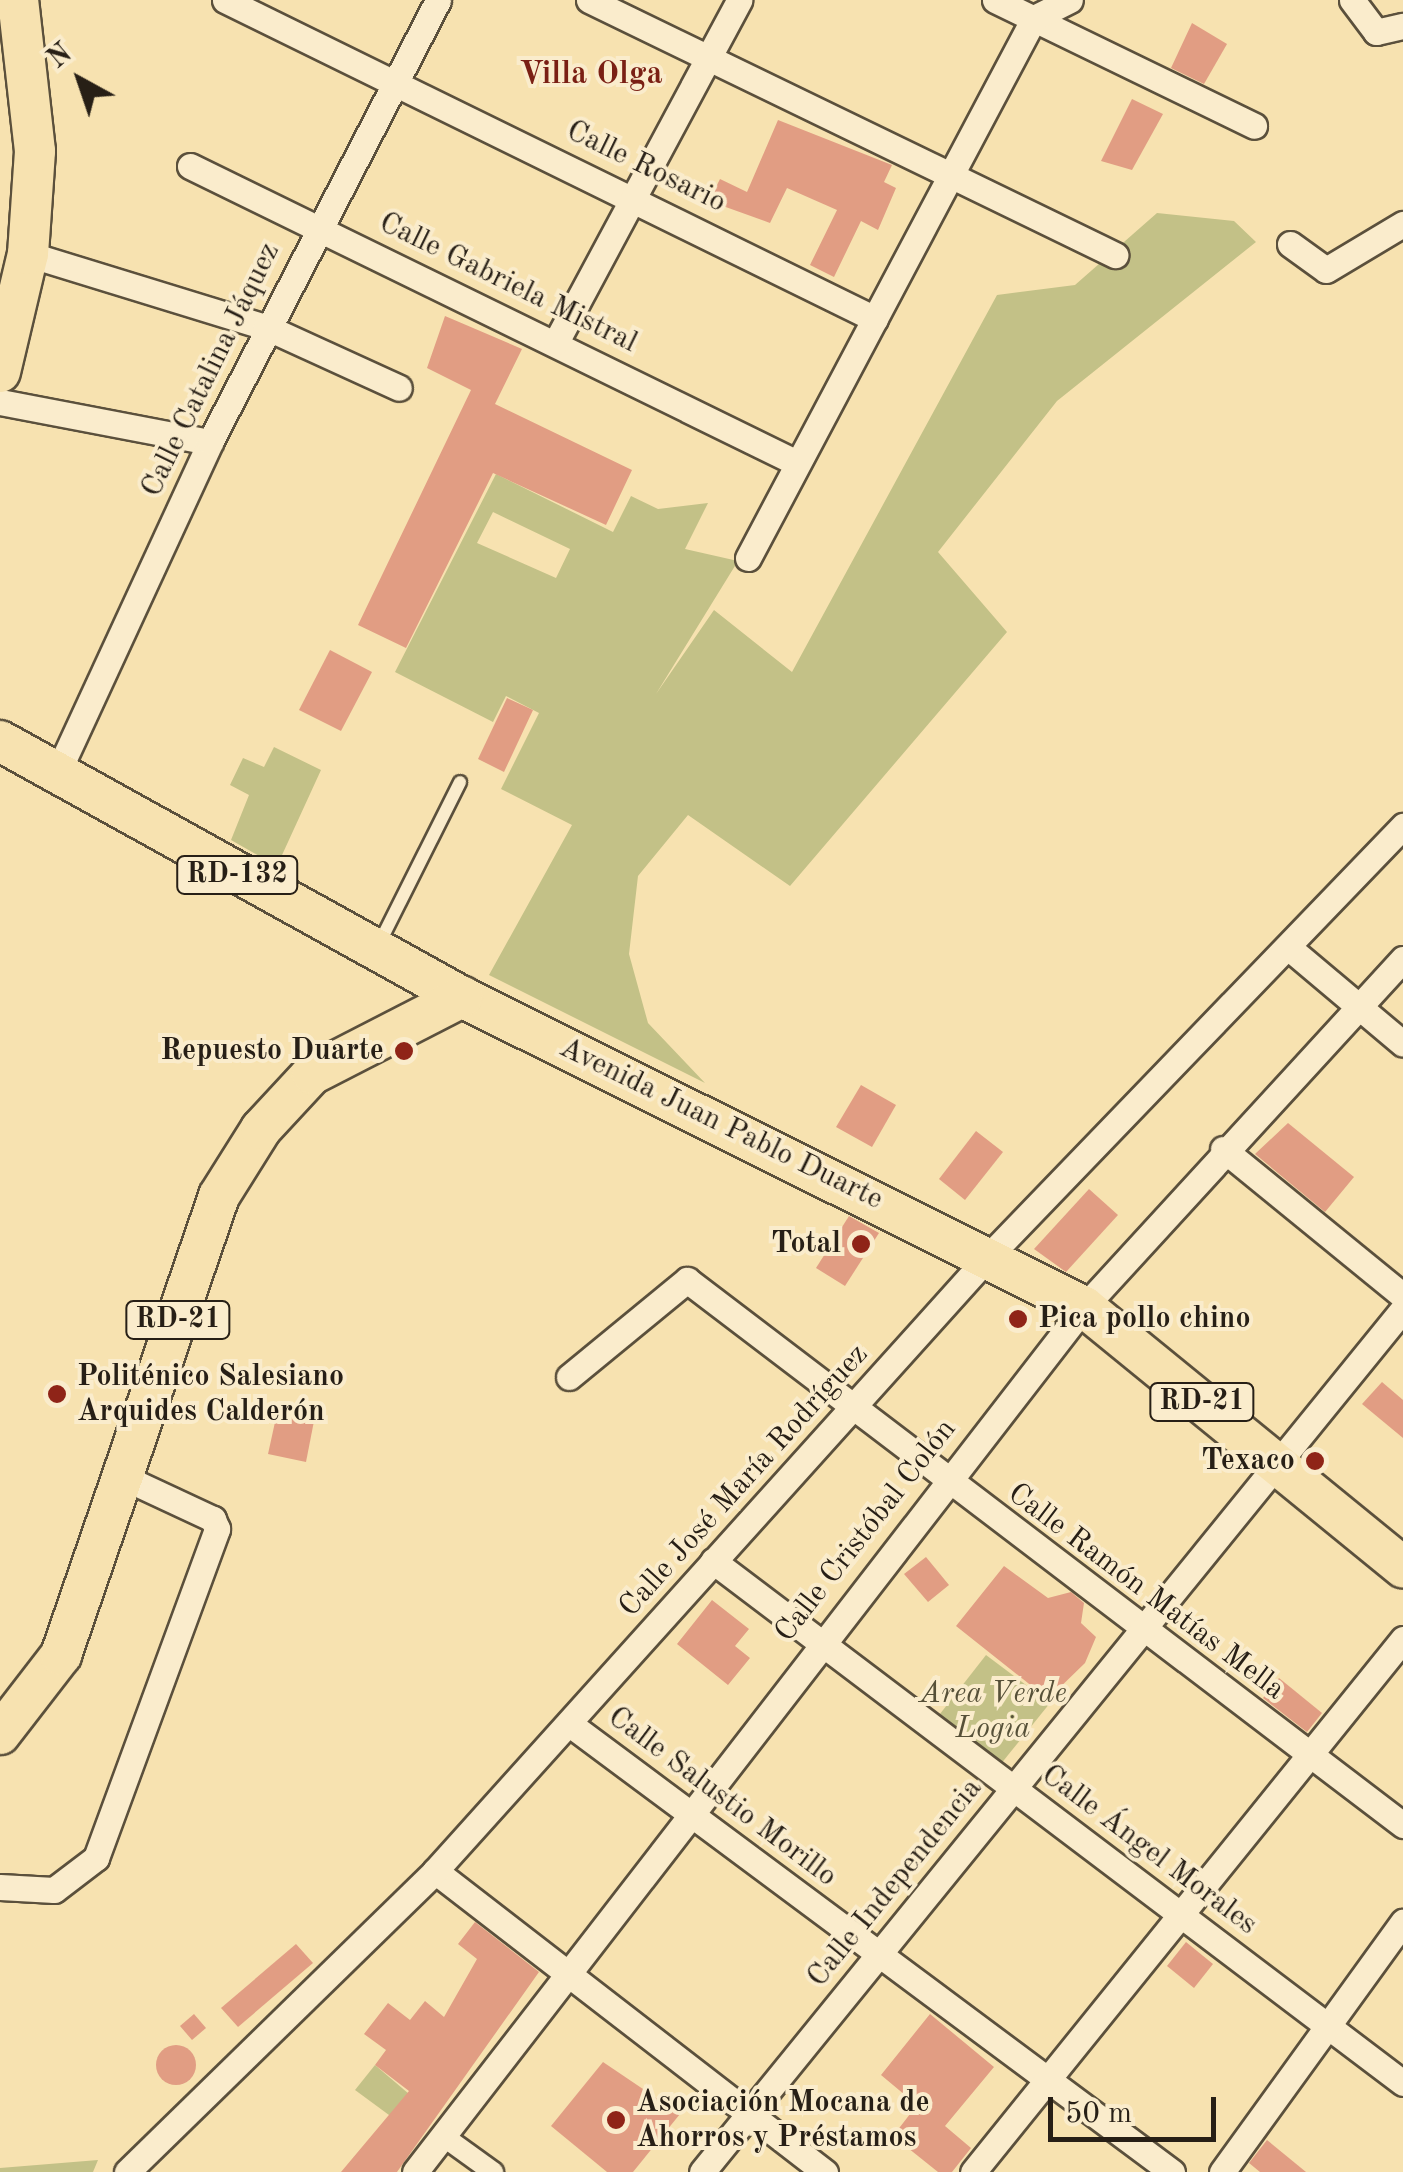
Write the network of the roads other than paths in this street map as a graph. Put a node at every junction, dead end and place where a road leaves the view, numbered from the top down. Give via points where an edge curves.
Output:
1 (18, 0) edge
2 (225, 0) edge
3 (438, 0) edge
4 (589, 0) edge
5 (739, 0) edge
6 (995, 0) edge
7 (1070, 0) edge
8 (1352, 0) edge
9 (1034, 18) junction
10 (1403, 26) edge
11 (710, 53) junction
12 (393, 82) junction
13 (1254, 126) dead end
14 (190, 166) dead end
15 (955, 170) junction
16 (634, 195) junction
17 (1403, 224) edge
18 (318, 225) junction
19 (24, 240) junction
20 (1290, 244) dead end
21 (1114, 255) dead end
22 (875, 320) junction
23 (266, 327) junction
24 (556, 342) junction
25 (0, 370) edge
26 (399, 388) dead end
27 (0, 402) edge
28 (210, 442) junction
29 (795, 462) junction
30 (748, 558) dead end
31 (4, 747) edge
32 (56, 776) junction
33 (460, 782) dead end
34 (1403, 826) edge
35 (1288, 947) junction
36 (376, 950) junction
37 (1403, 959) edge
38 (462, 997) junction
39 (1358, 1004) junction
40 (1403, 1044) edge
41 (1223, 1150) junction
42 (986, 1258) junction
43 (1403, 1296) edge
44 (1084, 1306) junction
45 (1403, 1310) edge
46 (569, 1377) dead end
47 (849, 1411) junction
48 (1278, 1464) junction
49 (125, 1478) junction
50 (946, 1483) junction
51 (713, 1561) junction
52 (1403, 1567) edge
53 (1142, 1630) junction
54 (1403, 1640) edge
55 (818, 1642) junction
56 (571, 1725) junction
57 (0, 1734) edge
58 (1309, 1756) junction
59 (1014, 1788) junction
60 (686, 1814) junction
61 (1403, 1825) edge
62 (435, 1871) junction
63 (0, 1887) edge
64 (1182, 1916) junction
65 (1403, 1922) edge
66 (880, 1954) junction
67 (566, 1975) junction
68 (1328, 2026) junction
69 (1048, 2080) junction
70 (1403, 2083) edge
71 (750, 2112) junction
72 (443, 2136) junction
73 (134, 2171) edge
74 (414, 2172) edge
75 (493, 2172) edge
76 (702, 2172) edge
77 (825, 2172) edge
78 (973, 2172) edge
79 (1172, 2172) edge
80 (1222, 2172) edge

1 - 19 main road via 35,151
2 - 12 street, Calle Rosario
3 - 12 street, Calle Catalina Jáquez
4 - 11 street
5 - 11 street
6 - 9 street
7 - 9 street
8 - 10 street via 1376,32
9 - 13 street
9 - 15 street
11 - 15 street
11 - 16 street
12 - 16 street, Calle Rosario
12 - 18 street, Calle Catalina Jáquez
14 - 18 street, Calle Gabriela Mistral
15 - 21 street
15 - 22 street
16 - 22 street, Calle Rosario
16 - 24 street
17 - 20 street via 1326,270
18 - 23 street, Calle Catalina Jáquez
18 - 24 street, Calle Gabriela Mistral
19 - 23 street
19 - 25 main road
22 - 29 street
23 - 26 street
23 - 28 street, Calle Catalina Jáquez
24 - 29 street, Calle Gabriela Mistral
27 - 28 street
28 - 32 street, Calle Catalina Jáquez
29 - 30 street
31 - 32 main road, Avenida Juan Pablo Duarte / RD-132
32 - 36 main road, Avenida Juan Pablo Duarte / RD-132
33 - 36 lane
34 - 35 street, Calle José María Rodríguez
35 - 39 street
35 - 42 street, Calle José María Rodríguez
36 - 38 main road, Avenida Juan Pablo Duarte / RD-132
37 - 39 street, Calle Cristóbal Colón
38 - 42 main road, Avenida Juan Pablo Duarte / RD-21
38 - 49 main road, RD-21 via 312,1074 261,1128 220,1196
39 - 40 street
39 - 41 street, Calle Cristóbal Colón
41 - 43 street
41 - 44 street, Calle Cristóbal Colón
42 - 44 main road, Avenida Juan Pablo Duarte / RD-21
42 - 47 street, Calle José María Rodríguez
44 - 48 main road, Avenida Juan Pablo Duarte / RD-21
44 - 50 street, Calle Cristóbal Colón
45 - 48 street, Calle Independencia
46 - 47 street, Calle Ramón Matías Mella via 684,1280
47 - 50 street, Calle Ramón Matías Mella
47 - 51 street, Calle José María Rodríguez
48 - 52 main road, Avenida Juan Pablo Duarte / RD-21
48 - 53 street, Calle Independencia
49 - 57 main road, RD-21 via 61,1655
49 - 63 street via 213,1519 217,1530 96,1858 54,1890
50 - 53 street, Calle Ramón Matías Mella
50 - 55 street, Calle Cristóbal Colón
51 - 55 street, Calle Ángel Morales
51 - 56 street, Calle José María Rodríguez
53 - 58 street, Calle Ramón Matías Mella
53 - 59 street, Calle Independencia
54 - 58 street
55 - 59 street, Calle Ángel Morales
55 - 60 street, Calle Cristóbal Colón
56 - 60 street, Calle Salustio Morillo
56 - 62 street, Calle José María Rodríguez
58 - 61 street, Calle Ramón Matías Mella
58 - 64 street
59 - 64 street, Calle Ángel Morales
59 - 66 street, Calle Independencia
60 - 66 street, Calle Salustio Morillo
60 - 67 street, Calle Cristóbal Colón
62 - 67 street
62 - 73 street, Calle José María Rodríguez
64 - 68 street, Calle Ángel Morales
64 - 69 street
65 - 68 street
66 - 69 street, Calle Salustio Morillo
66 - 71 street, Calle Independencia
67 - 71 street
67 - 72 street, Calle Cristóbal Colón
68 - 70 street, Calle Ángel Morales
68 - 80 street
69 - 78 street
69 - 79 street, Calle Salustio Morillo
71 - 76 street, Calle Independencia
71 - 77 street
72 - 74 street, Calle Cristóbal Colón
72 - 75 street

